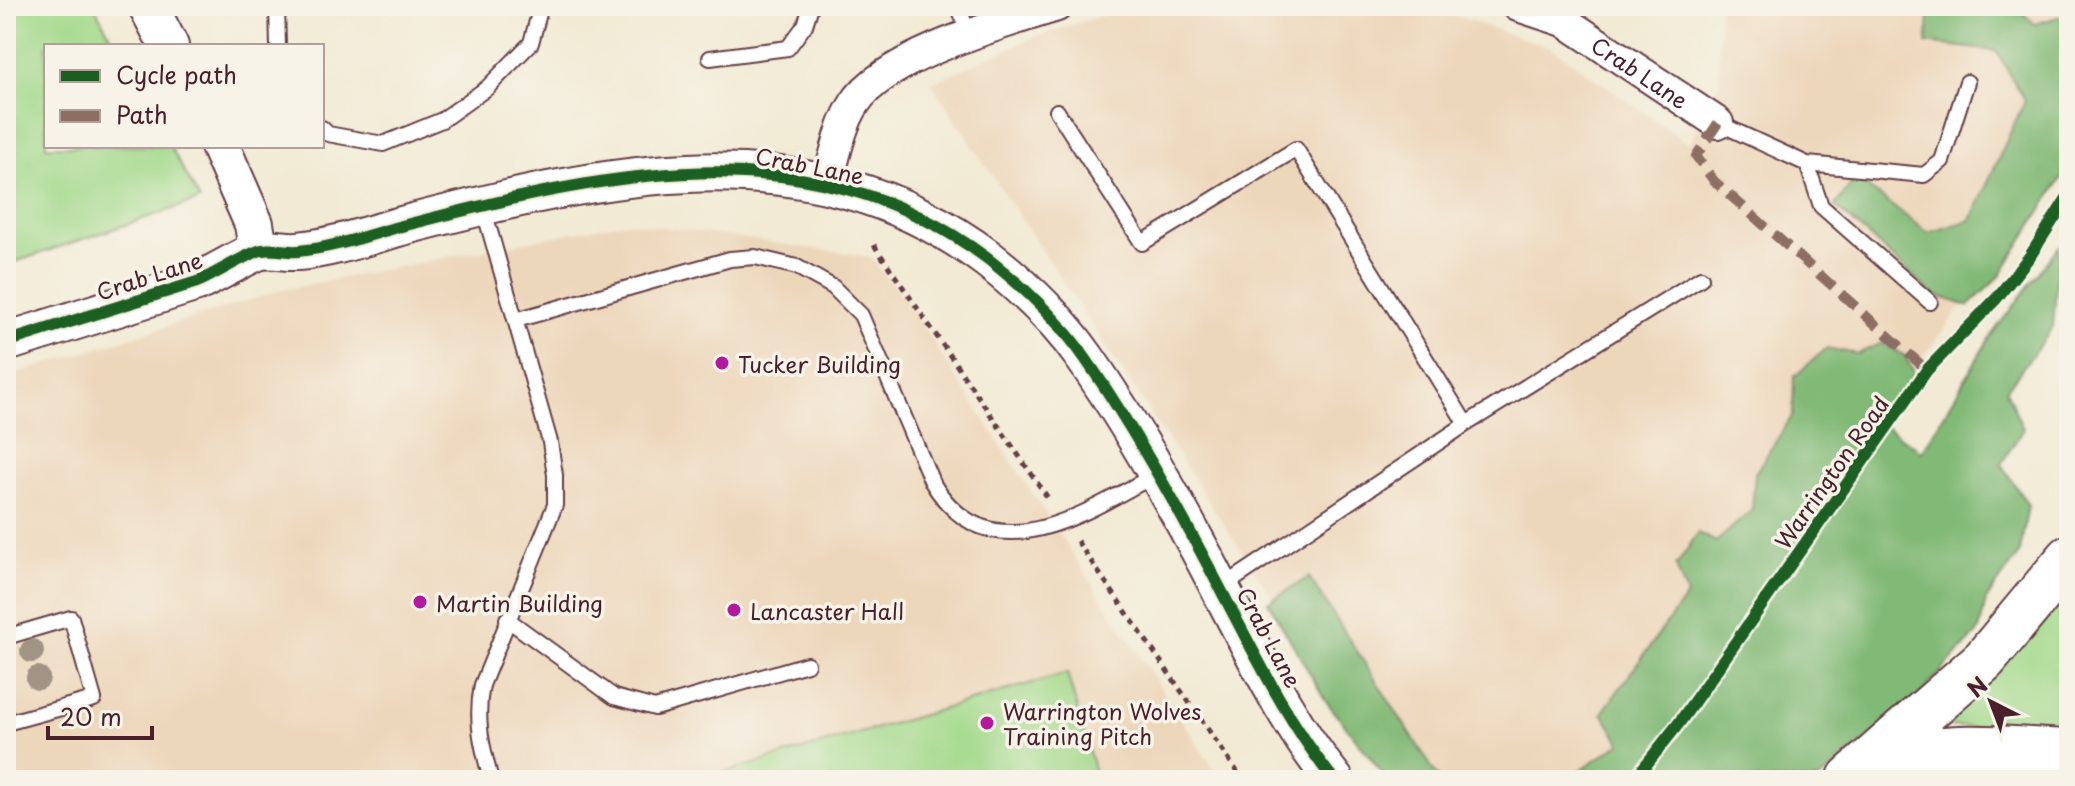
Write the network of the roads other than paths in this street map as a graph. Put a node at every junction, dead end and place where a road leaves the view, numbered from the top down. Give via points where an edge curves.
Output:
1 (148, 6) edge
2 (277, 6) edge
3 (541, 6) edge
4 (811, 6) edge
5 (959, 6) edge
6 (1057, 6) edge
7 (1518, 6) edge
8 (968, 35) junction
9 (168, 44) edge
10 (278, 44) edge
11 (710, 58) dead end
12 (1967, 82) dead end
13 (1057, 111) dead end
14 (1718, 123) joint
15 (324, 130) edge
16 (221, 148) edge
17 (1807, 164) junction
18 (827, 184) junction
19 (483, 205) junction
20 (258, 249) junction
21 (1701, 278) dead end
22 (1930, 302) dead end
23 (516, 320) junction
24 (6, 342) edge
25 (1466, 424) junction
26 (1155, 475) junction
27 (2069, 558) edge
28 (1221, 588) junction
29 (507, 619) junction
30 (6, 637) edge
31 (807, 664) dead end
32 (6, 723) edge
33 (2069, 752) edge
34 (1849, 779) edge
35 (491, 780) edge
36 (1334, 780) edge

1 - 9 street
2 - 10 lane
3 - 15 lane via 531,43 487,88 442,120 383,144
4 - 11 lane via 788,48
5 - 8 lane
6 - 8 street, Crab Lane
7 - 14 street, Crab Lane via 1564,21
8 - 18 street, Crab Lane via 903,64 867,88 849,113
12 - 17 lane via 1942,161 1924,175
13 - 25 lane via 1142,243 1296,149
14 - 17 lane
16 - 20 street via 254,224
17 - 22 lane via 1821,206
18 - 19 street, Crab Lane via 758,172 662,173
18 - 26 street, Crab Lane via 933,223 1000,269 1083,356
19 - 20 street, Crab Lane via 297,252
19 - 23 lane
20 - 24 street, Crab Lane via 197,282
21 - 25 lane
23 - 26 lane via 730,259 779,260 833,287 861,315 932,482 943,500 976,528 997,534 1050,525
23 - 29 lane via 550,442 555,505
25 - 28 lane
26 - 28 street, Crab Lane
27 - 34 main road via 1984,660
28 - 36 street, Crab Lane via 1261,669
29 - 31 lane via 614,697 655,708
29 - 35 lane via 477,712
30 - 32 lane via 71,618 94,699
33 - 34 main road via 1916,751

